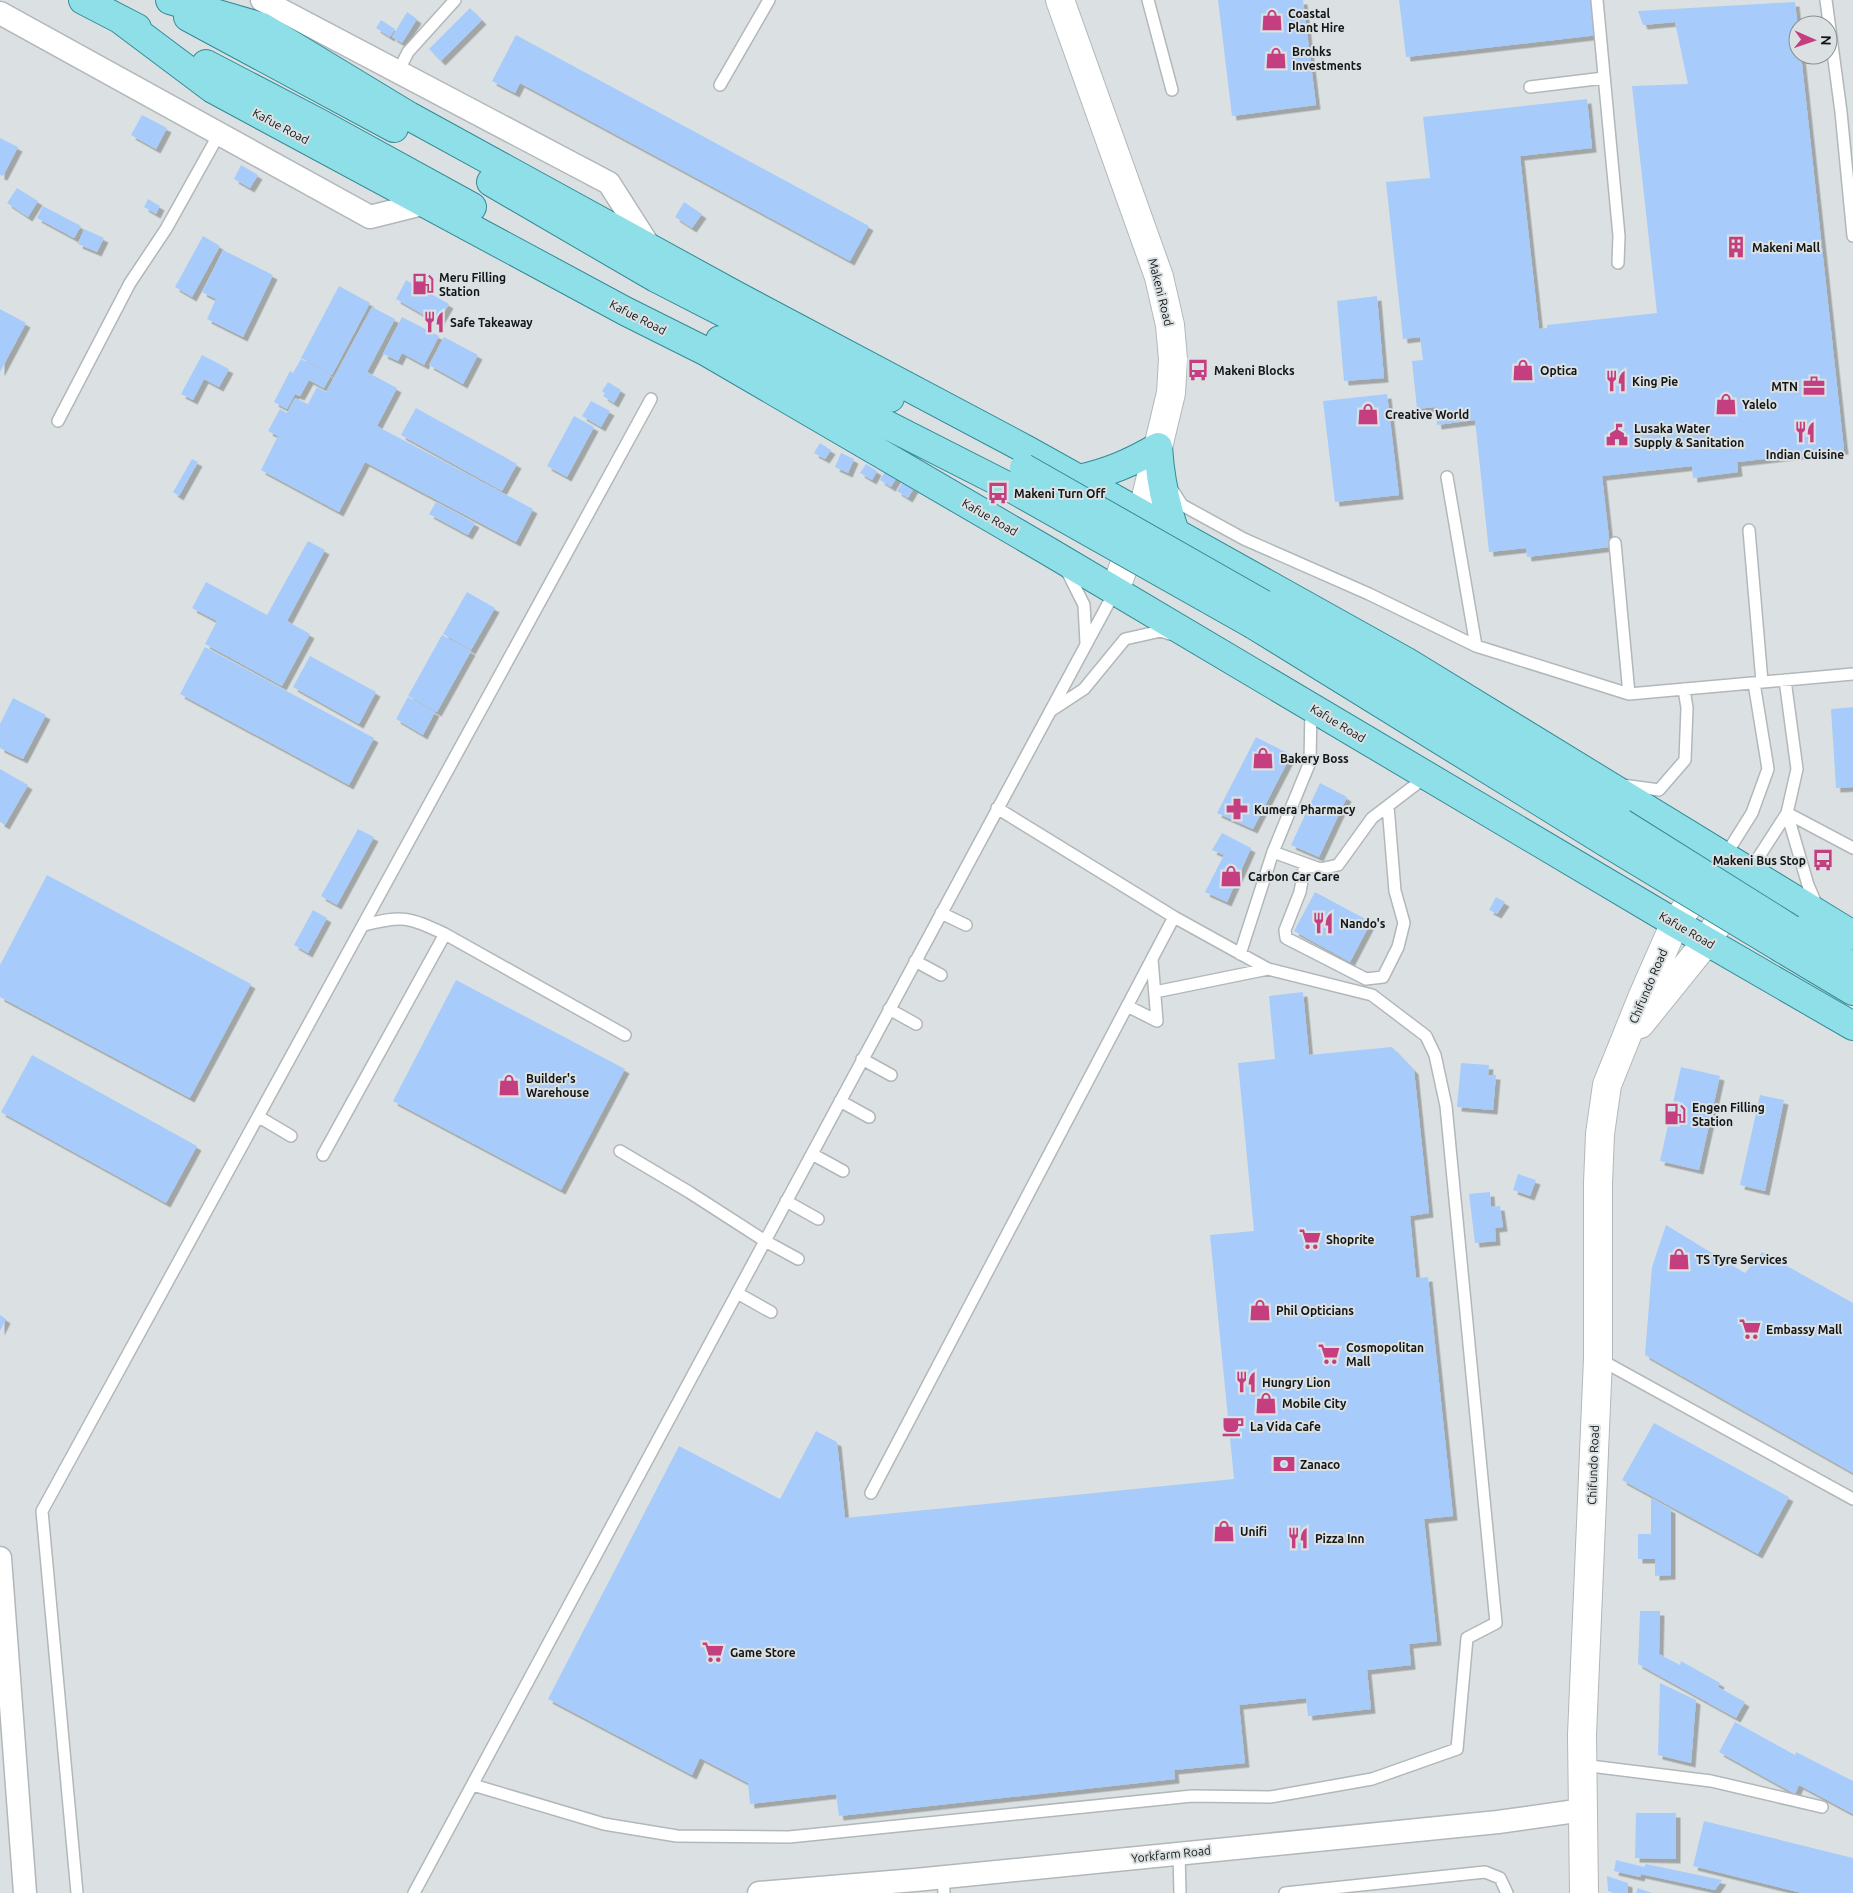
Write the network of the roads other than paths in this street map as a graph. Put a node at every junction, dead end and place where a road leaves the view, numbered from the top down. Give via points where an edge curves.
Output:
1 (83, 0) edge
2 (156, 0) edge
3 (170, 0) edge
4 (262, 0) edge
5 (455, 0) edge
6 (769, 0) edge
7 (1060, 0) edge
8 (1148, 0) edge
9 (1597, 0) edge
10 (1826, 0) edge
11 (0, 13) edge
12 (121, 20) junction
13 (398, 72) junction
14 (1604, 78) junction
15 (720, 85) dead end
16 (1530, 87) dead end
17 (1172, 90) dead end
18 (219, 134) junction
19 (426, 203) junction
20 (1853, 236) edge
21 (651, 249) junction
22 (1618, 263) dead end
23 (651, 399) dead end
24 (58, 421) dead end
25 (1158, 447) junction
26 (1447, 477) dead end
27 (1019, 479) junction
28 (1079, 479) junction
29 (1142, 514) junction
30 (1748, 530) dead end
31 (1175, 532) junction
32 (1615, 543) dead end
33 (1048, 551) junction
34 (1115, 591) junction
35 (1086, 645) junction
36 (1476, 646) junction
37 (1212, 649) junction
38 (1853, 674) edge
39 (1785, 680) junction
40 (1758, 682) junction
41 (1684, 689) junction
42 (1629, 694) junction
43 (1310, 707) junction
44 (1049, 712) junction
45 (1427, 776) junction
46 (1601, 782) junction
47 (1388, 806) junction
48 (997, 808) junction
49 (1787, 813) junction
50 (1853, 848) edge
51 (1273, 852) junction
52 (1724, 858) junction
53 (1305, 864) junction
54 (1748, 872) junction
55 (940, 913) junction
56 (1822, 916) junction
57 (1174, 917) junction
58 (1675, 923) junction
59 (364, 925) junction
60 (966, 925) dead end
61 (445, 934) junction
62 (1853, 935) edge
63 (1786, 938) junction
64 (1707, 941) junction
65 (1240, 954) junction
66 (1152, 959) junction
67 (915, 961) junction
68 (1853, 966) edge
69 (1268, 969) junction
70 (941, 975) dead end
71 (1853, 991) edge
72 (1155, 992) junction
73 (1127, 1006) junction
74 (889, 1009) junction
75 (916, 1024) dead end
76 (1853, 1026) edge
77 (625, 1035) dead end
78 (1624, 1042) junction
79 (862, 1059) junction
80 (891, 1075) dead end
81 (840, 1101) junction
82 (259, 1117) junction
83 (869, 1117) dead end
84 (291, 1136) dead end
85 (620, 1151) dead end
86 (812, 1154) junction
87 (323, 1155) dead end
88 (842, 1170) dead end
89 (786, 1201) junction
90 (818, 1219) dead end
91 (765, 1241) junction
92 (798, 1259) dead end
93 (737, 1293) junction
94 (771, 1312) dead end
95 (1598, 1358) junction
96 (871, 1494) dead end
97 (1853, 1499) edge
98 (0, 1558) edge
99 (1582, 1765) junction
100 (473, 1785) junction
101 (1822, 1808) dead end
102 (1583, 1810) junction
103 (1179, 1853) junction
104 (943, 1885) edge
105 (915, 1887) edge
106 (25, 1893) edge
107 (77, 1893) edge
108 (414, 1893) edge
109 (759, 1893) edge
110 (1180, 1893) edge
111 (1285, 1893) edge
112 (1508, 1893) edge
113 (1584, 1893) edge

1 - 12 main road, Kafue Road
2 - 27 main road, Kafue Road via 420,142 656,278
3 - 21 main road via 262,27 409,116
4 - 13 street
5 - 13 lane via 408,52
6 - 15 lane
7 - 25 street, Makeni Road via 1159,277 1170,325 1172,393
8 - 17 lane
9 - 14 lane
10 - 20 lane
11 - 18 street
12 - 19 main road, Kafue Road via 213,89
12 - 27 main road, Kafue Road via 321,124 602,279
13 - 21 street via 609,183
14 - 16 lane
14 - 22 lane via 1619,236
18 - 19 street via 370,218
18 - 24 lane via 166,229 130,282
19 - 33 main road, Kafue Road via 705,351
21 - 28 main road
23 - 59 lane
25 - 28 main road via 1107,473
25 - 29 street, Makeni Road
25 - 31 main road via 1165,505
25 - 36 lane via 1171,488 1182,504 1244,539
26 - 36 lane
27 - 63 main road, Kafue Road, bridge via 1259,615
28 - 29 main road
29 - 31 main road
29 - 34 street, Makeni Road
30 - 40 lane
31 - 46 main road via 1407,662
32 - 42 lane
33 - 34 main road, Kafue Road
33 - 35 lane via 1070,575 1084,605
34 - 35 lane
34 - 37 main road, Kafue Road
35 - 44 lane
36 - 42 lane
37 - 43 main road, Kafue Road
37 - 44 lane via 1161,631 1125,639 1084,689
38 - 39 lane
39 - 40 lane
39 - 49 lane via 1797,769
40 - 41 lane
40 - 52 lane via 1768,769 1752,813
41 - 42 lane
41 - 46 lane via 1687,708 1685,760 1659,790
43 - 45 main road, Kafue Road
43 - 51 lane via 1310,762
44 - 48 lane
45 - 47 lane
45 - 58 main road, Kafue Road
46 - 52 main road
47 - 53 lane via 1372,818 1338,865 1320,869
47 - 53 lane via 1395,891 1404,923 1398,947 1383,977 1366,979 1286,938 1285,930 1300,892
48 - 55 lane
48 - 57 lane
49 - 50 lane
49 - 54 lane
49 - 56 lane via 1808,885
51 - 53 lane
51 - 65 lane
52 - 54 main road
52 - 58 street, Chifundo Road
54 - 56 main road
54 - 64 street, Chifundo Road
55 - 60 lane
55 - 67 lane
56 - 62 main road
57 - 65 lane
57 - 66 lane
58 - 64 main road, Kafue Road
58 - 78 street, Chifundo Road
59 - 61 lane via 403,918
59 - 82 lane
61 - 77 lane
61 - 87 lane
63 - 68 main road, Kafue Road
63 - 71 main road, Kafue Road
64 - 76 main road, Kafue Road
64 - 78 street, Chifundo Road
65 - 69 lane
66 - 72 lane
66 - 73 lane
67 - 70 lane
67 - 74 lane
69 - 72 lane
69 - 100 lane via 1372,995 1426,1036 1435,1055 1446,1106 1496,1623 1467,1638 1458,1748 1372,1779 1270,1797 1192,1796 789,1837 677,1836 604,1824
72 - 73 lane via 1157,1021
73 - 96 lane
74 - 75 lane
74 - 79 lane
78 - 95 street, Chifundo Road via 1607,1085 1600,1134
79 - 80 lane
79 - 81 lane
81 - 83 lane
81 - 86 lane
82 - 84 lane
82 - 107 lane via 42,1512
85 - 91 lane
86 - 88 lane
86 - 89 lane
89 - 90 lane
89 - 91 lane
91 - 92 lane
91 - 93 lane
93 - 94 lane
93 - 100 lane
95 - 97 lane
95 - 99 street, Chifundo Road
98 - 106 street
99 - 101 lane via 1711,1781
99 - 102 street, Chifundo Road
100 - 108 lane
102 - 103 street, Yorkfarm Road via 1498,1822
102 - 113 street, Chifundo Road
103 - 104 street, Yorkfarm Road
103 - 110 lane
104 - 105 street, Yorkfarm Road
105 - 109 street, Yorkfarm Road
111 - 112 lane via 1485,1872 1500,1878

